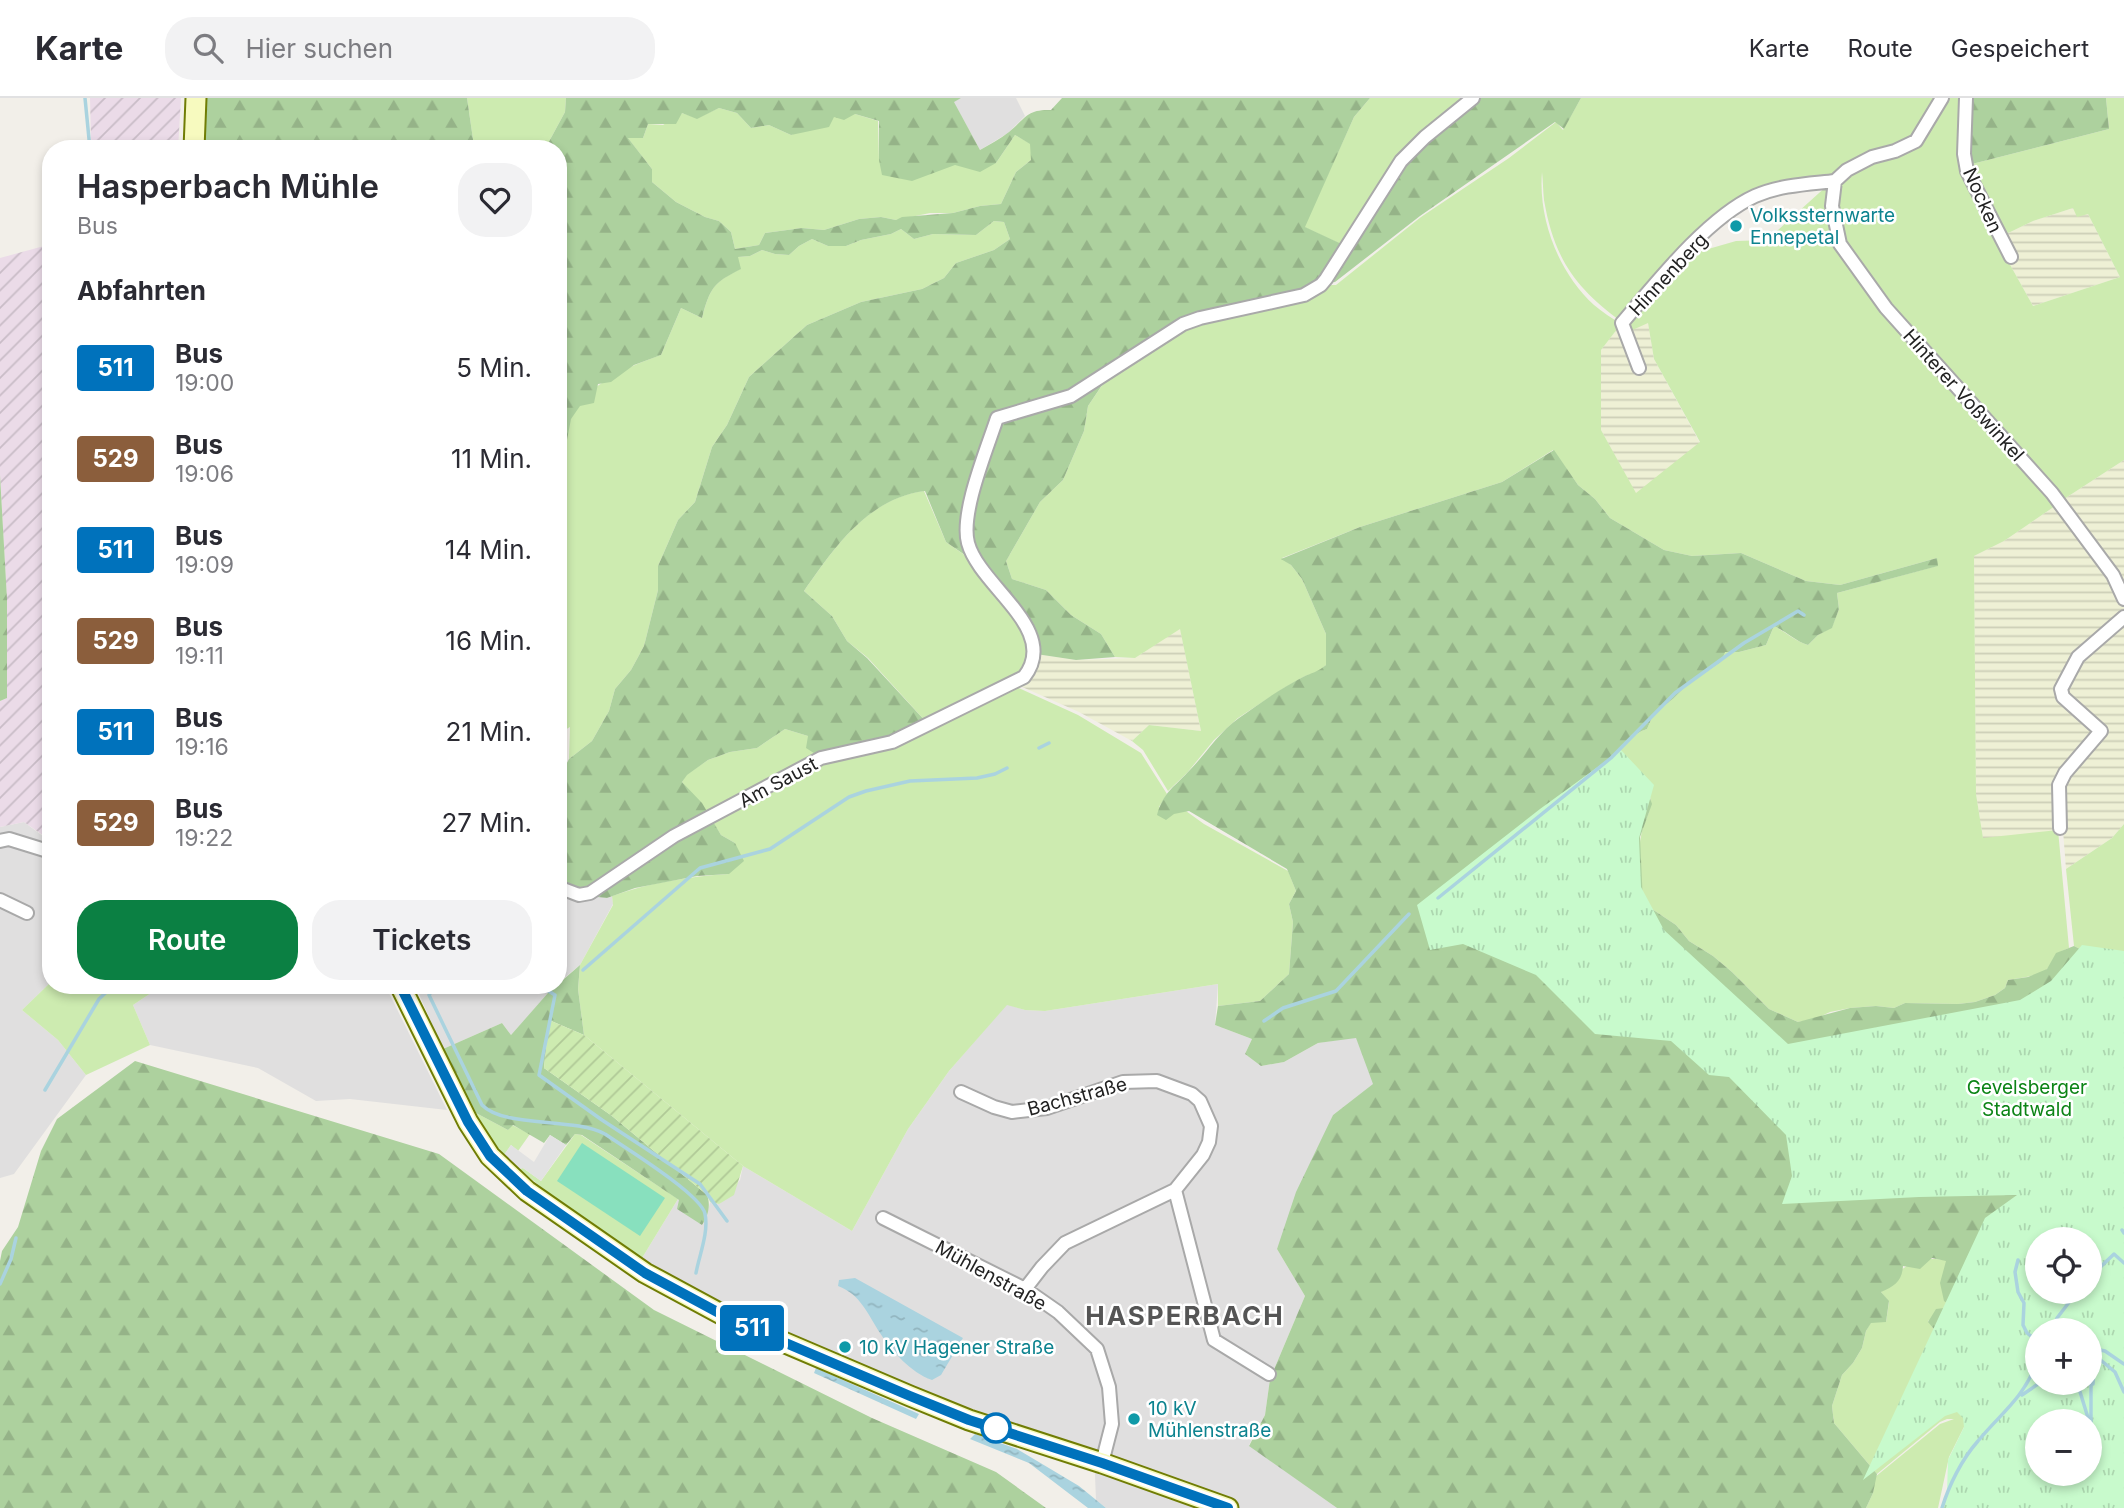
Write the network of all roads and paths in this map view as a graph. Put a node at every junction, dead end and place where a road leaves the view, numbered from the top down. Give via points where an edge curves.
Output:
1 (196, 98) edge
2 (1473, 98) edge
3 (1942, 98) edge
4 (1966, 98) edge
5 (194, 140) edge
6 (1835, 181) junction
7 (2011, 257) dead end
8 (1639, 368) dead end
9 (2124, 598) edge
10 (2124, 617) edge
11 (2060, 828) dead end
12 (0, 841) edge
13 (42, 849) edge
14 (567, 890) edge
15 (0, 900) edge
16 (27, 912) dead end
17 (404, 994) edge
18 (961, 1092) dead end
19 (1175, 1190) junction
20 (883, 1218) dead end
21 (1025, 1289) junction
22 (1269, 1374) dead end
23 (1102, 1463) junction
24 (1228, 1508) edge

1 - 5 main road
2 - 14 street, Am Saust via 1401,161 1326,279 1315,289 1183,324 1071,396 997,418 967,515 968,542 976,564 1030,631 1035,655 1024,677 892,743 821,758 674,836 590,893
3 - 6 street via 1916,141 1872,157
4 - 7 street, Nocken via 1967,172
6 - 8 street, Hinnenberg via 1757,195 1697,240 1622,323
6 - 9 street, Hinterer Voßwinkel via 1832,206 1840,244 1886,308 2052,493 2113,575
10 - 11 street via 2078,657 2061,689 2063,697 2101,731 2059,785
12 - 13 street via 9,839
15 - 16 street
17 - 23 main road via 468,1122 490,1156 527,1191 603,1246 734,1321 969,1420
18 - 19 street, Bachstraße via 1012,1112 1047,1108 1142,1080 1192,1094 1211,1126 1209,1142
19 - 21 street, Bachstraße via 1065,1243
19 - 22 street via 1214,1340
20 - 21 street, Mühlenstraße
21 - 23 street, Mühlenstraße via 1058,1311 1097,1349 1109,1387 1112,1424
23 - 24 main road

